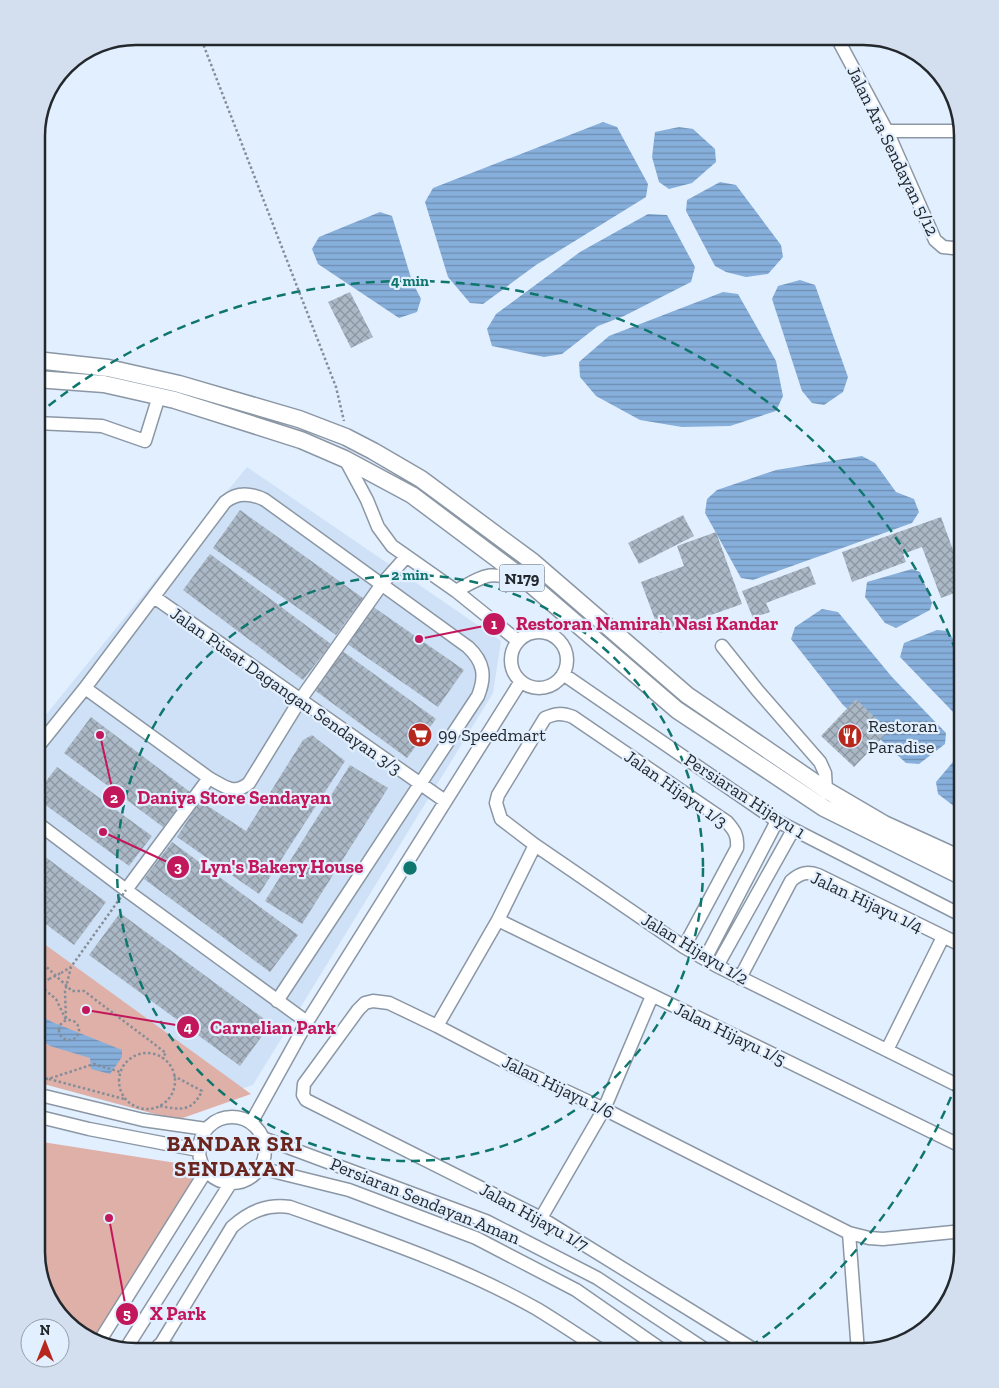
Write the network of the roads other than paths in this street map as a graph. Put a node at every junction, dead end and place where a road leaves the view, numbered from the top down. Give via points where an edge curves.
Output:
1 (841, 45) edge
2 (887, 131) junction
3 (954, 131) edge
4 (954, 248) edge
5 (45, 361) edge
6 (45, 380) edge
7 (159, 396) junction
8 (45, 423) edge
9 (345, 459) junction
10 (406, 557) junction
11 (528, 582) junction
12 (382, 584) junction
13 (456, 591) junction
14 (154, 598) junction
15 (518, 641) junction
16 (722, 646) dead end
17 (563, 674) junction
18 (521, 681) junction
19 (85, 688) junction
20 (300, 700) junction
21 (45, 737) edge
22 (519, 758) joint
23 (209, 778) junction
24 (419, 784) junction
25 (826, 790) junction
26 (444, 802) junction
27 (777, 821) junction
28 (45, 829) edge
29 (793, 830) junction
30 (535, 845) junction
31 (954, 856) edge
32 (954, 873) edge
33 (126, 890) junction
34 (954, 911) edge
35 (498, 920) junction
36 (943, 937) junction
37 (954, 942) edge
38 (684, 947) junction
39 (705, 959) junction
40 (717, 966) junction
41 (740, 978) junction
42 (652, 996) junction
43 (277, 1001) junction
44 (307, 1022) junction
45 (437, 1026) junction
46 (887, 1050) junction
47 (954, 1084) edge
48 (303, 1095) joint
49 (45, 1096) edge
50 (604, 1109) junction
51 (45, 1118) edge
52 (251, 1123) junction
53 (206, 1129) junction
54 (263, 1138) junction
55 (954, 1143) edge
56 (198, 1150) junction
57 (260, 1168) junction
58 (206, 1171) junction
59 (230, 1184) junction
60 (541, 1218) junction
61 (954, 1232) edge
62 (849, 1233) junction
63 (103, 1336) edge
64 (130, 1343) edge
65 (161, 1343) edge
66 (590, 1343) edge
67 (652, 1343) edge
68 (696, 1343) edge
69 (743, 1343) edge
70 (857, 1343) edge

1 - 2 street, Jalan Ara Sendayan 5/12
2 - 3 street
2 - 4 street, Jalan Ara Sendayan 5/12 via 935,240 943,247
5 - 25 main road, N179 via 108,368 179,384 299,419 346,437 437,491 533,562 687,695
6 - 7 main road, N179 via 104,384
7 - 8 street via 145,441 102,426
7 - 9 main road, N179 via 301,440
9 - 10 street via 368,500 378,527 392,546
9 - 11 main road, N179 via 412,495
10 - 12 street
10 - 13 street
11 - 13 street via 494,574
11 - 32 main road, N179 via 677,710 824,808
12 - 14 street via 265,500 239,494 225,502
12 - 20 street
12 - 24 street via 468,647 476,655 483,674 478,696
13 - 15 street
14 - 19 street
14 - 20 street, Jalan Pusat Dagangan Sendayan 3/3
15 - 17 street via 534,632 551,634 559,640 567,655
15 - 18 street via 511,657 515,674
16 - 25 street via 820,762 825,773
17 - 18 street via 557,681 539,688
17 - 27 street, Persiaran Hijayu 1
18 - 26 street
19 - 21 street
19 - 23 street
20 - 23 street via 249,783 236,790 228,789
20 - 24 street, Jalan Pusat Dagangan Sendayan 3/3
22 - 30 street, Jalan Hijayu 1/2 via 498,795 497,811 501,819
22 - 38 street, Jalan Hijayu 1/3 via 545,718 562,713 573,717 654,772 734,830 737,848
23 - 33 street
24 - 26 street, Jalan Pusat Dagangan Sendayan 3/3
24 - 43 street
25 - 31 main road, N179 via 884,824
26 - 44 street
27 - 29 street, Persiaran Hijayu 1
27 - 39 street
28 - 33 street
29 - 34 street, Persiaran Hijayu 1
29 - 40 street
30 - 35 street
30 - 38 street, Jalan Hijayu 1/2
33 - 43 street
35 - 42 street, Jalan Hijayu 1/5
35 - 45 street
36 - 37 street, Jalan Hijayu 1/4
36 - 41 street, Jalan Hijayu 1/4 via 818,875 803,873 791,881
36 - 46 street
38 - 39 street, Jalan Hijayu 1/2
39 - 40 street, Jalan Hijayu 1/2
40 - 41 street, Jalan Hijayu 1/2
41 - 46 street, Jalan Hijayu 1/2
42 - 50 street
42 - 55 street, Jalan Hijayu 1/5
43 - 44 street
44 - 52 street
45 - 48 street, Jalan Hijayu 1/6 via 389,1003 365,1003 304,1084
45 - 50 street, Jalan Hijayu 1/6
46 - 47 street, Jalan Hijayu 1/2
48 - 60 street, Jalan Hijayu 1/7 via 306,1100
49 - 53 street via 143,1120
50 - 60 street
50 - 62 street, Jalan Hijayu 1/6
51 - 56 street
52 - 53 street via 242,1118 222,1118
52 - 54 street
53 - 56 street
54 - 57 street via 265,1148
54 - 68 street, Persiaran Sendayan Aman via 486,1221 598,1278
56 - 58 street
57 - 59 street via 247,1180
57 - 67 street, Persiaran Sendayan Aman via 349,1190 476,1238 576,1290
58 - 59 street via 221,1182
58 - 63 street
59 - 64 street
60 - 69 street, Jalan Hijayu 1/7
61 - 62 street, Jalan Hijayu 1/6 via 883,1239
62 - 70 street
65 - 66 street via 232,1228 251,1212 276,1206 290,1207 404,1248 536,1309

